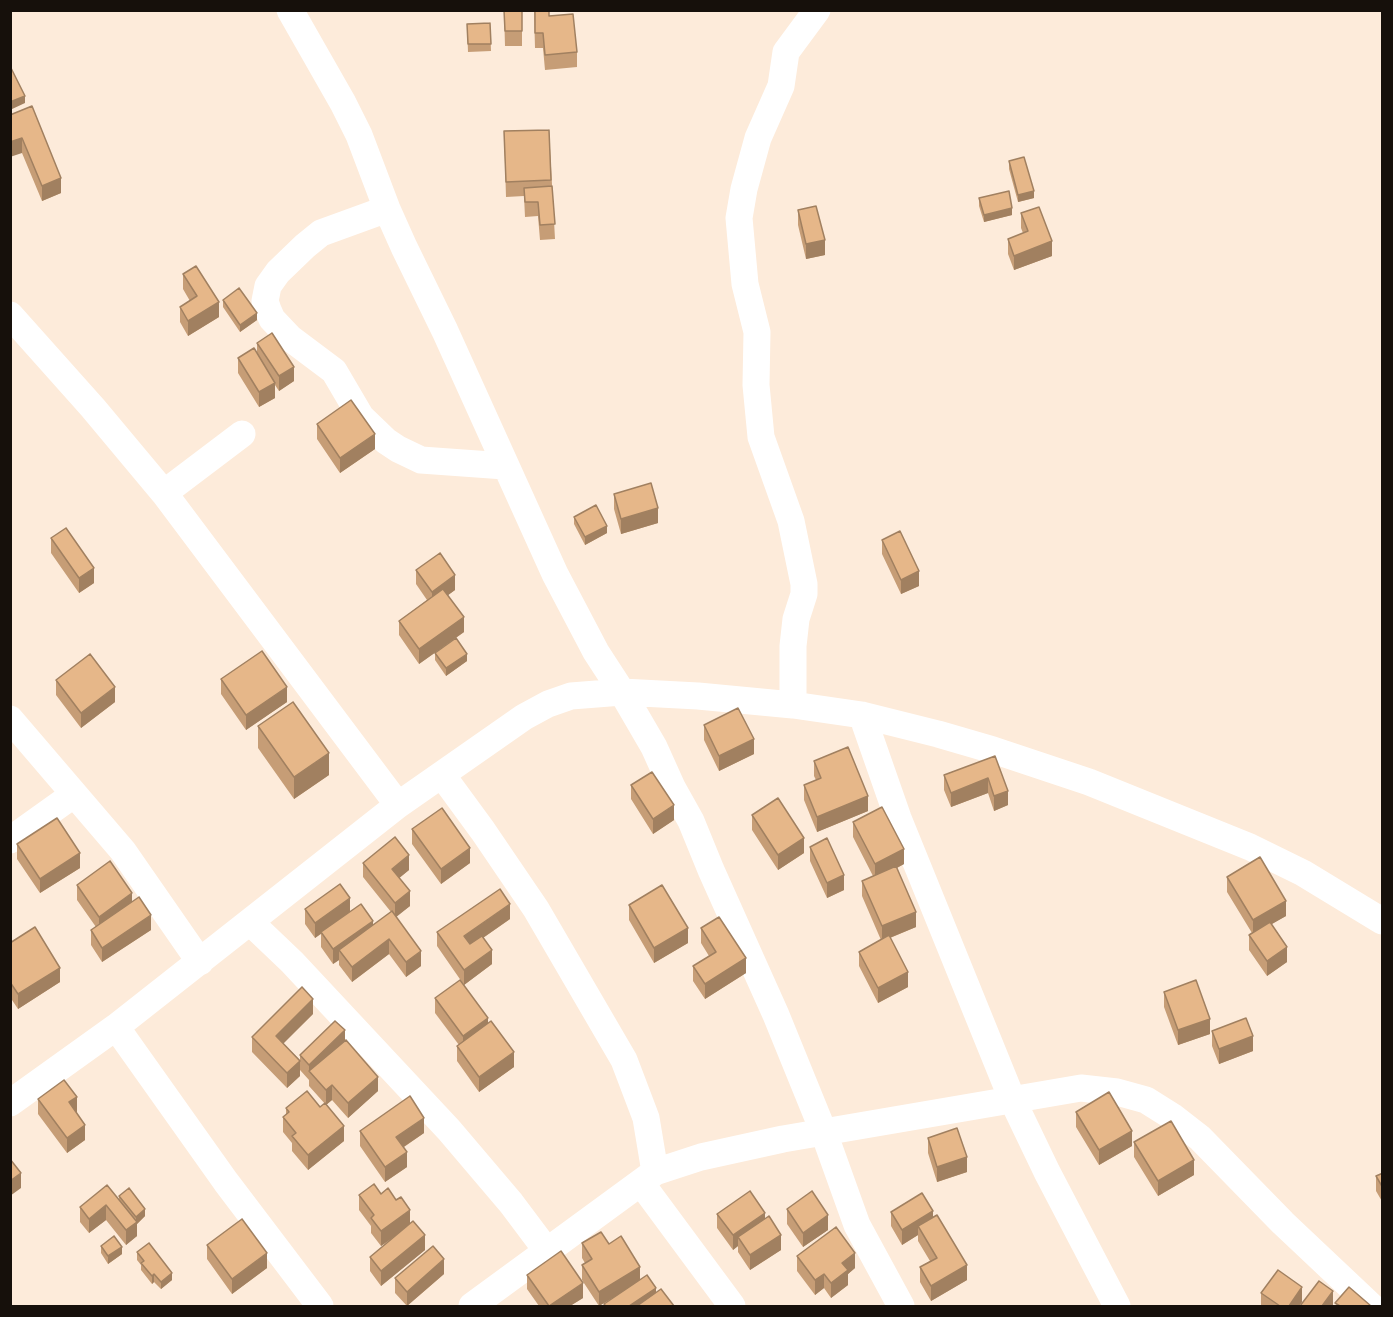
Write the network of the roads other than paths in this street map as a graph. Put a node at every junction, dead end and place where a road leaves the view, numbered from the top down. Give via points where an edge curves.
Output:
1 (291, 10) edge
2 (817, 10) edge
3 (387, 209) junction
4 (10, 315) edge
5 (242, 434) dead end
6 (505, 466) junction
7 (164, 493) junction
8 (622, 692) junction
9 (793, 705) junction
10 (862, 715) junction
11 (10, 719) edge
12 (442, 775) junction
13 (74, 795) junction
14 (399, 805) junction
15 (10, 840) edge
16 (1383, 921) edge
17 (250, 922) junction
18 (200, 962) junction
19 (116, 1027) junction
20 (1012, 1099) junction
21 (10, 1103) edge
22 (824, 1133) junction
23 (648, 1178) junction
24 (547, 1251) junction
25 (320, 1306) edge
26 (472, 1306) edge
27 (732, 1306) edge
28 (901, 1306) edge
29 (1117, 1306) edge
30 (1371, 1306) edge

1 - 3 street via 359,135
2 - 9 street via 786,52 781,86 758,138 739,218 745,284 757,332 756,385 761,437 791,521 804,584 793,646
3 - 6 street
3 - 6 street via 321,233 305,246 268,286 265,301 272,319 334,371 361,417 398,449 421,460
4 - 7 street
5 - 7 street
6 - 8 street via 555,574
7 - 14 street
8 - 9 street
8 - 12 street via 571,696 548,704 505,729
8 - 22 street via 691,821
9 - 10 street
10 - 16 street via 993,750 1141,802 1303,873
10 - 20 street via 898,818
11 - 13 street
12 - 14 street
12 - 23 street via 536,909 624,1060 646,1118
13 - 15 street
13 - 18 street via 123,851
14 - 17 street
17 - 18 street
17 - 24 street via 449,1130
18 - 19 street
19 - 21 street
19 - 25 street
20 - 22 street
20 - 29 street
20 - 30 street via 1081,1088 1146,1100 1200,1138
22 - 23 street via 711,1155
22 - 28 street via 857,1225
23 - 24 street
23 - 27 street
24 - 26 street

